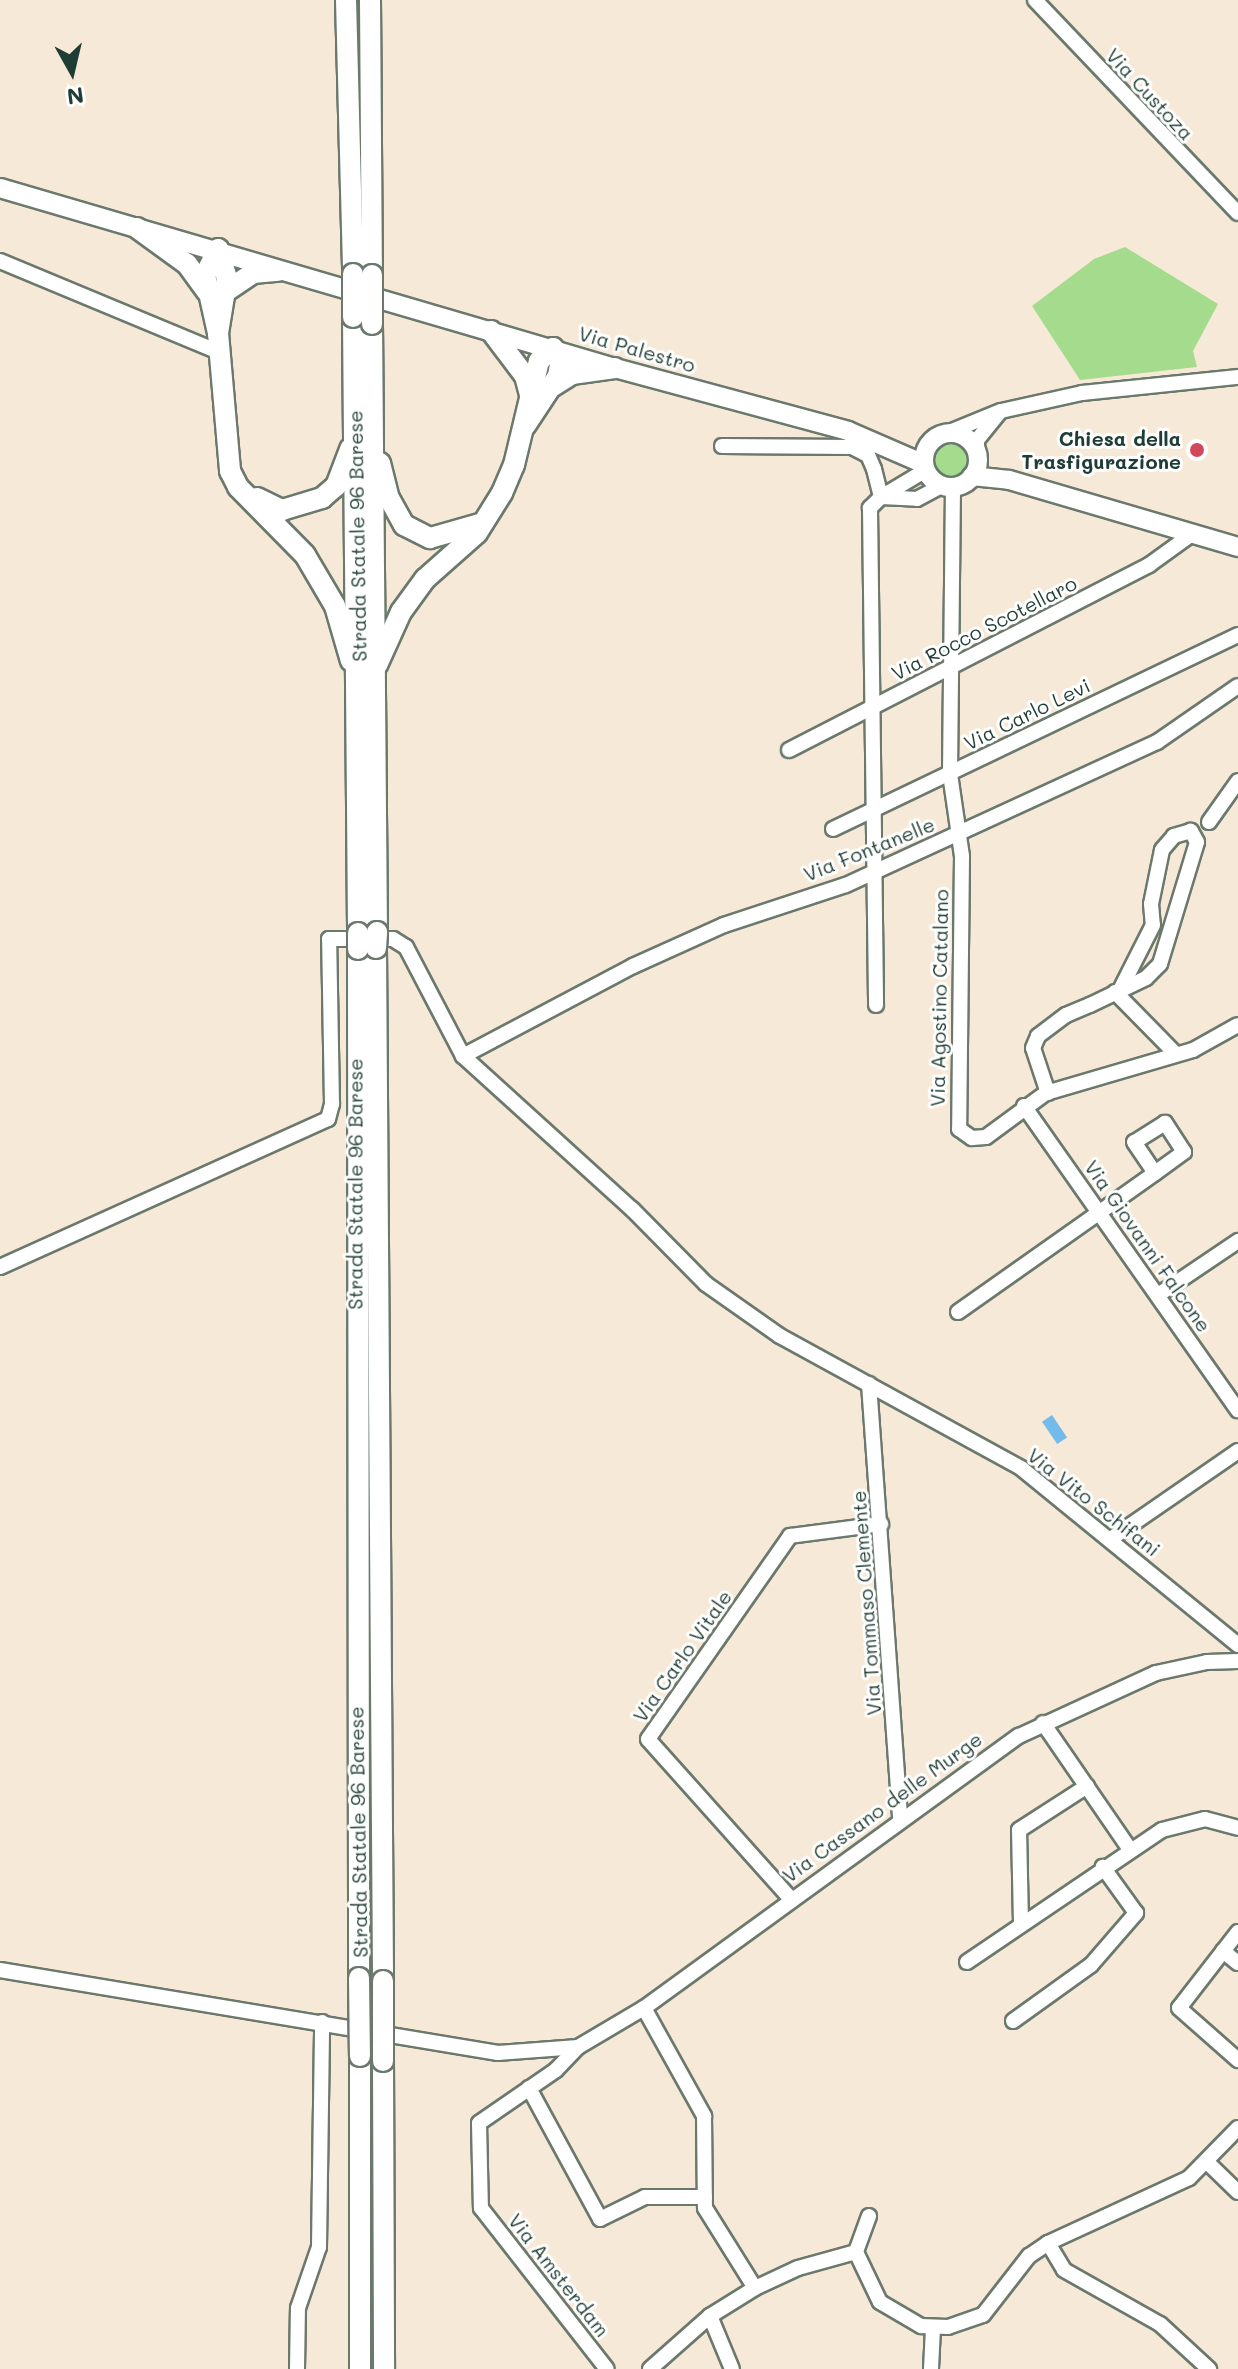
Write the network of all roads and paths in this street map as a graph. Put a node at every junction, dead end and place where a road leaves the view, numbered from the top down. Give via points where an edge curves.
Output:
1 (346, 0) edge
2 (370, 0) edge
3 (1035, 0) edge
4 (0, 188) edge
5 (1238, 213) edge
6 (137, 228) junction
7 (218, 249) junction
8 (0, 261) edge
9 (278, 271) junction
10 (362, 274) junction
11 (216, 292) junction
12 (491, 331) junction
13 (218, 342) junction
14 (553, 348) junction
15 (615, 368) junction
16 (1238, 377) edge
17 (550, 388) junction
18 (531, 398) junction
19 (1001, 411) junction
20 (525, 426) junction
21 (364, 428) junction
22 (940, 436) junction
23 (878, 440) junction
24 (722, 446) dead end
25 (977, 454) junction
26 (925, 467) junction
27 (972, 476) junction
28 (1009, 480) junction
29 (948, 486) junction
30 (238, 487) junction
31 (881, 497) junction
32 (486, 521) junction
33 (1192, 534) junction
34 (1238, 547) edge
35 (1238, 635) edge
36 (951, 669) junction
37 (374, 672) junction
38 (1238, 686) edge
39 (359, 699) junction
40 (872, 709) junction
41 (789, 750) dead end
42 (950, 774) junction
43 (1238, 781) edge
44 (876, 808) junction
45 (833, 829) dead end
46 (956, 836) junction
47 (1194, 836) junction
48 (877, 870) junction
49 (367, 940) junction
50 (1118, 991) junction
51 (876, 1005) dead end
52 (1238, 1025) edge
53 (1176, 1054) junction
54 (463, 1056) junction
55 (1048, 1093) junction
56 (1024, 1106) junction
57 (1155, 1173) dead end
58 (1100, 1212) junction
59 (1238, 1241) edge
60 (0, 1267) edge
61 (1158, 1295) junction
62 (958, 1312) dead end
63 (869, 1384) junction
64 (1238, 1410) edge
65 (1238, 1451) edge
66 (881, 1524) junction
67 (1112, 1538) junction
68 (1238, 1645) edge
69 (1238, 1661) edge
70 (1043, 1723) junction
71 (1087, 1786) junction
72 (900, 1818) junction
73 (1238, 1828) edge
74 (1129, 1848) junction
75 (1103, 1867) junction
76 (790, 1898) junction
77 (1021, 1924) junction
78 (1238, 1932) edge
79 (1223, 1951) junction
80 (967, 1962) dead end
81 (1238, 1963) edge
82 (0, 1970) edge
83 (644, 2008) junction
84 (1013, 2021) dead end
85 (322, 2022) junction
86 (578, 2047) junction
87 (1238, 2060) edge
88 (529, 2088) junction
89 (1238, 2128) edge
90 (1207, 2162) junction
91 (1238, 2192) edge
92 (705, 2197) junction
93 (869, 2216) dead end
94 (1048, 2243) junction
95 (856, 2252) junction
96 (755, 2288) junction
97 (710, 2316) junction
98 (933, 2328) junction
99 (297, 2369) edge
100 (360, 2369) edge
101 (384, 2369) edge
102 (607, 2369) edge
103 (650, 2369) edge
104 (732, 2369) edge
105 (931, 2369) edge
106 (1209, 2369) edge

1 - 10 highway, Strada Statale 96 Barese
2 - 10 highway, Strada Statale 96 Barese
3 - 5 street, Via Custoza
4 - 6 main road, Via Palestro
6 - 7 main road, Via Palestro
6 - 11 highway
7 - 9 main road, Via Palestro
7 - 11 highway via 226,265
8 - 13 street
9 - 11 highway via 253,273
9 - 12 main road, Via Palestro
10 - 21 highway, Strada Statale 96 Barese, bridge
11 - 13 highway
12 - 14 main road, Via Palestro
12 - 18 highway via 525,376
13 - 30 highway via 225,449
14 - 15 main road, Via Palestro
14 - 17 highway via 561,367
14 - 18 highway via 539,361
15 - 17 highway via 572,374
15 - 23 main road, Via Palestro
16 - 19 street, Via Palestro via 1120,386
17 - 20 highway
18 - 20 highway
19 - 22 street, Via Palestro
19 - 25 street via 977,440
20 - 32 highway via 514,465
21 - 30 highway via 345,468 322,498 282,510
21 - 32 highway via 404,525 430,538 459,534
21 - 37 highway, Strada Statale 96 Barese
21 - 39 highway, Strada Statale 96 Barese
22 - 23 main road, Via Palestro
22 - 25 main road via 962,435
22 - 26 main road
23 - 26 main road, Via Palestro
24 - 31 street via 852,447 868,455
25 - 27 main road
25 - 28 main road
26 - 29 main road
26 - 31 street
27 - 28 main road
27 - 29 main road
28 - 33 main road
29 - 31 street via 917,499
29 - 36 street
30 - 39 highway via 305,555 335,606
31 - 40 street via 870,508
32 - 37 highway via 425,579 401,612
33 - 34 main road
33 - 36 street, Via Rocco Scotellaro via 1149,565
35 - 42 street, Via Carlo Levi
36 - 40 street, Via Rocco Scotellaro
36 - 42 street
37 - 49 highway, Strada Statale 96 Barese
38 - 46 street, Via Fontanelle via 1157,742
39 - 49 highway, Strada Statale 96 Barese
40 - 41 street, Via Rocco Scotellaro
40 - 44 street
42 - 44 street, Via Carlo Levi
42 - 46 street
43 - 47 street
44 - 45 street, Via Carlo Levi
44 - 48 street
46 - 48 street, Via Fontanelle
46 - 56 street, Via Agostino Catalano via 962,856 959,1129 972,1138 986,1137
47 - 50 street via 1160,964
47 - 50 street via 1174,836 1162,850 1151,904 1153,925
48 - 51 street
48 - 54 street, Via Fontanelle via 646,960
49 - 100 highway, Strada Statale 96 Barese, bridge
49 - 101 highway, Strada Statale 96 Barese, bridge
50 - 53 street
50 - 55 street via 1066,1015 1038,1036 1033,1048
52 - 53 street via 1216,1040
53 - 55 street
54 - 60 street, Via Vito Schifani via 402,943 329,939 328,1119
54 - 63 street, Via Vito Schifani via 632,1209 706,1284
55 - 56 street
56 - 58 street, Via Giovanni Falcone
57 - 58 street
58 - 61 street, Via Giovanni Falcone
58 - 62 street
59 - 61 street
61 - 64 street, Via Giovanni Falcone
63 - 66 street, Via Tommaso Clemente
63 - 67 street, Via Vito Schifani via 1021,1468
65 - 67 street
66 - 72 street, Via Tommaso Clemente
66 - 76 street, Via Carlo Vitale via 790,1536 648,1739
67 - 68 street, Via Vito Schifani
69 - 70 street, Via Cassano delle Murge via 1156,1673
70 - 71 street
70 - 72 street, Via Cassano delle Murge
71 - 74 street
71 - 77 street via 1019,1830
72 - 76 street, Via Cassano delle Murge
73 - 74 street via 1217,1820 1192,1820
74 - 75 street
75 - 77 street
75 - 84 street via 1136,1913 1091,1965
76 - 83 street, Via Cassano delle Murge
77 - 80 street
78 - 79 street
79 - 81 street
79 - 87 street via 1179,2008
82 - 85 street
83 - 86 street, Via Cassano delle Murge
83 - 92 street via 704,2116
85 - 86 street via 498,2053
85 - 99 street via 319,2247 298,2308
86 - 88 street, Via Cassano delle Murge
88 - 92 street via 600,2219 645,2197
88 - 102 street, Via Amsterdam via 479,2123 481,2208
89 - 90 street
90 - 91 street
90 - 94 street via 1164,2192
92 - 96 street via 705,2208
93 - 95 street
94 - 98 street via 1029,2256 983,2315
94 - 106 street via 1064,2270 1160,2324
95 - 96 street via 798,2268
95 - 98 street via 880,2302 905,2320
96 - 97 street
97 - 103 street
97 - 104 street
98 - 105 street

